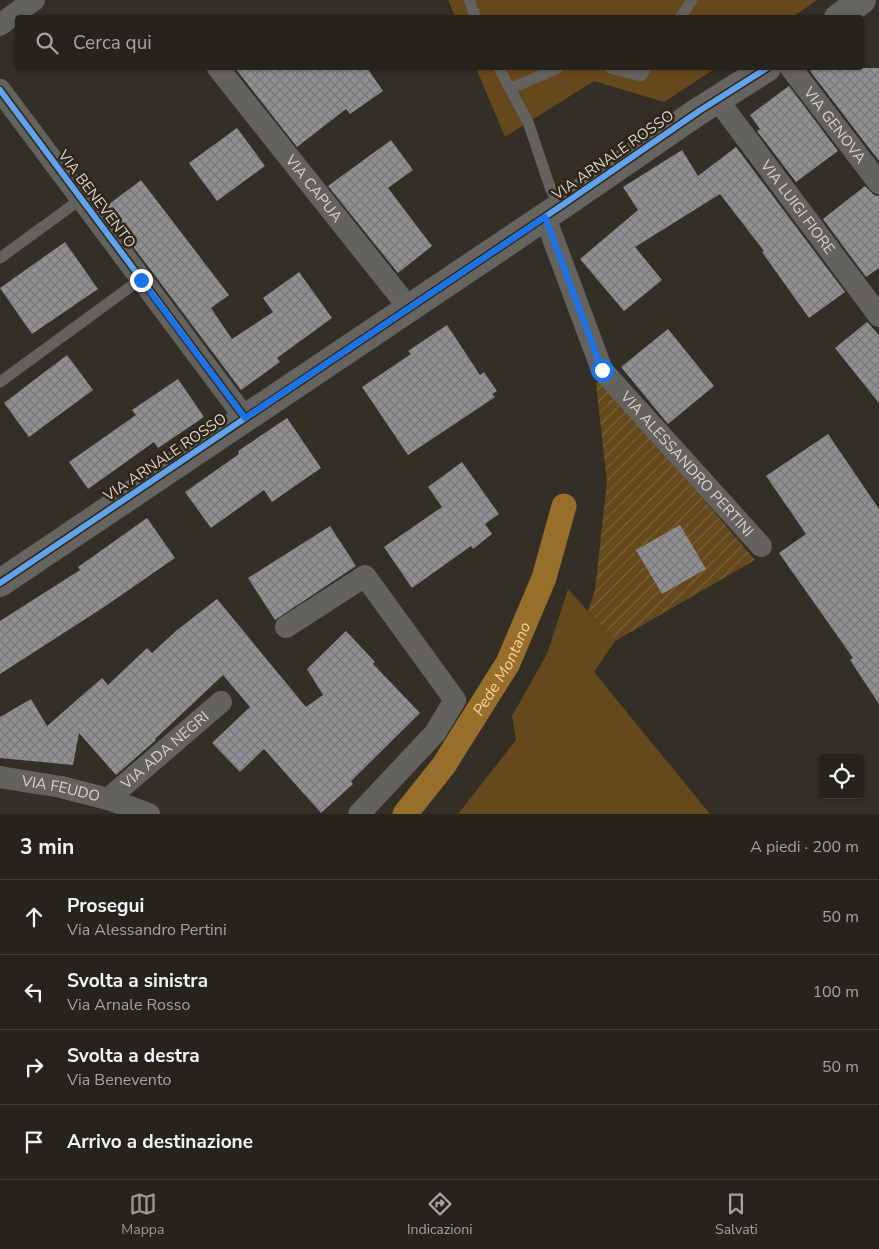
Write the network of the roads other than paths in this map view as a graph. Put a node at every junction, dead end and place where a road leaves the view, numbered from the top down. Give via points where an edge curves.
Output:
1 (34, 0) edge
2 (469, 0) edge
3 (692, 0) edge
4 (862, 0) edge
5 (475, 15) edge
6 (682, 15) edge
7 (842, 15) edge
8 (0, 25) edge
9 (220, 70) edge
10 (499, 70) edge
11 (553, 70) edge
12 (618, 70) edge
13 (645, 70) edge
14 (764, 70) edge
15 (793, 70) edge
16 (510, 89) junction
17 (0, 90) edge
18 (717, 99) junction
19 (879, 182) edge
20 (82, 199) junction
21 (546, 216) junction
22 (0, 258) edge
23 (141, 280) junction
24 (409, 308) junction
25 (879, 316) edge
26 (0, 382) edge
27 (245, 418) junction
28 (760, 546) dead end
29 (0, 583) edge
30 (286, 627) dead end
31 (221, 702) dead end
32 (0, 778) edge
33 (108, 799) junction
34 (149, 814) edge
35 (359, 814) edge

1 - 8 street
2 - 5 lane
3 - 6 lane
4 - 7 street
9 - 24 street, VIA CAPUA
10 - 16 lane
11 - 16 lane
12 - 13 lane via 641,76
14 - 18 street, VIA ARNALE ROSSO
15 - 19 street, VIA GENOVA
16 - 21 lane via 528,122 552,190
17 - 20 street, VIA BENEVENTO
18 - 21 street, VIA ARNALE ROSSO
18 - 25 street, VIA LUIGI FIORE
20 - 22 lane
20 - 23 street, VIA BENEVENTO
21 - 24 street, VIA ARNALE ROSSO
21 - 28 street, VIA ALESSANDRO PERTINI via 602,370
23 - 26 lane
23 - 27 street, VIA BENEVENTO
24 - 27 street, VIA ARNALE ROSSO
27 - 29 street, VIA ARNALE ROSSO
30 - 35 street via 365,576 455,700 435,733
31 - 33 street, VIA ADA NEGRI
32 - 33 street, VIA FEUDO via 61,787
33 - 34 street, VIA FEUDO

